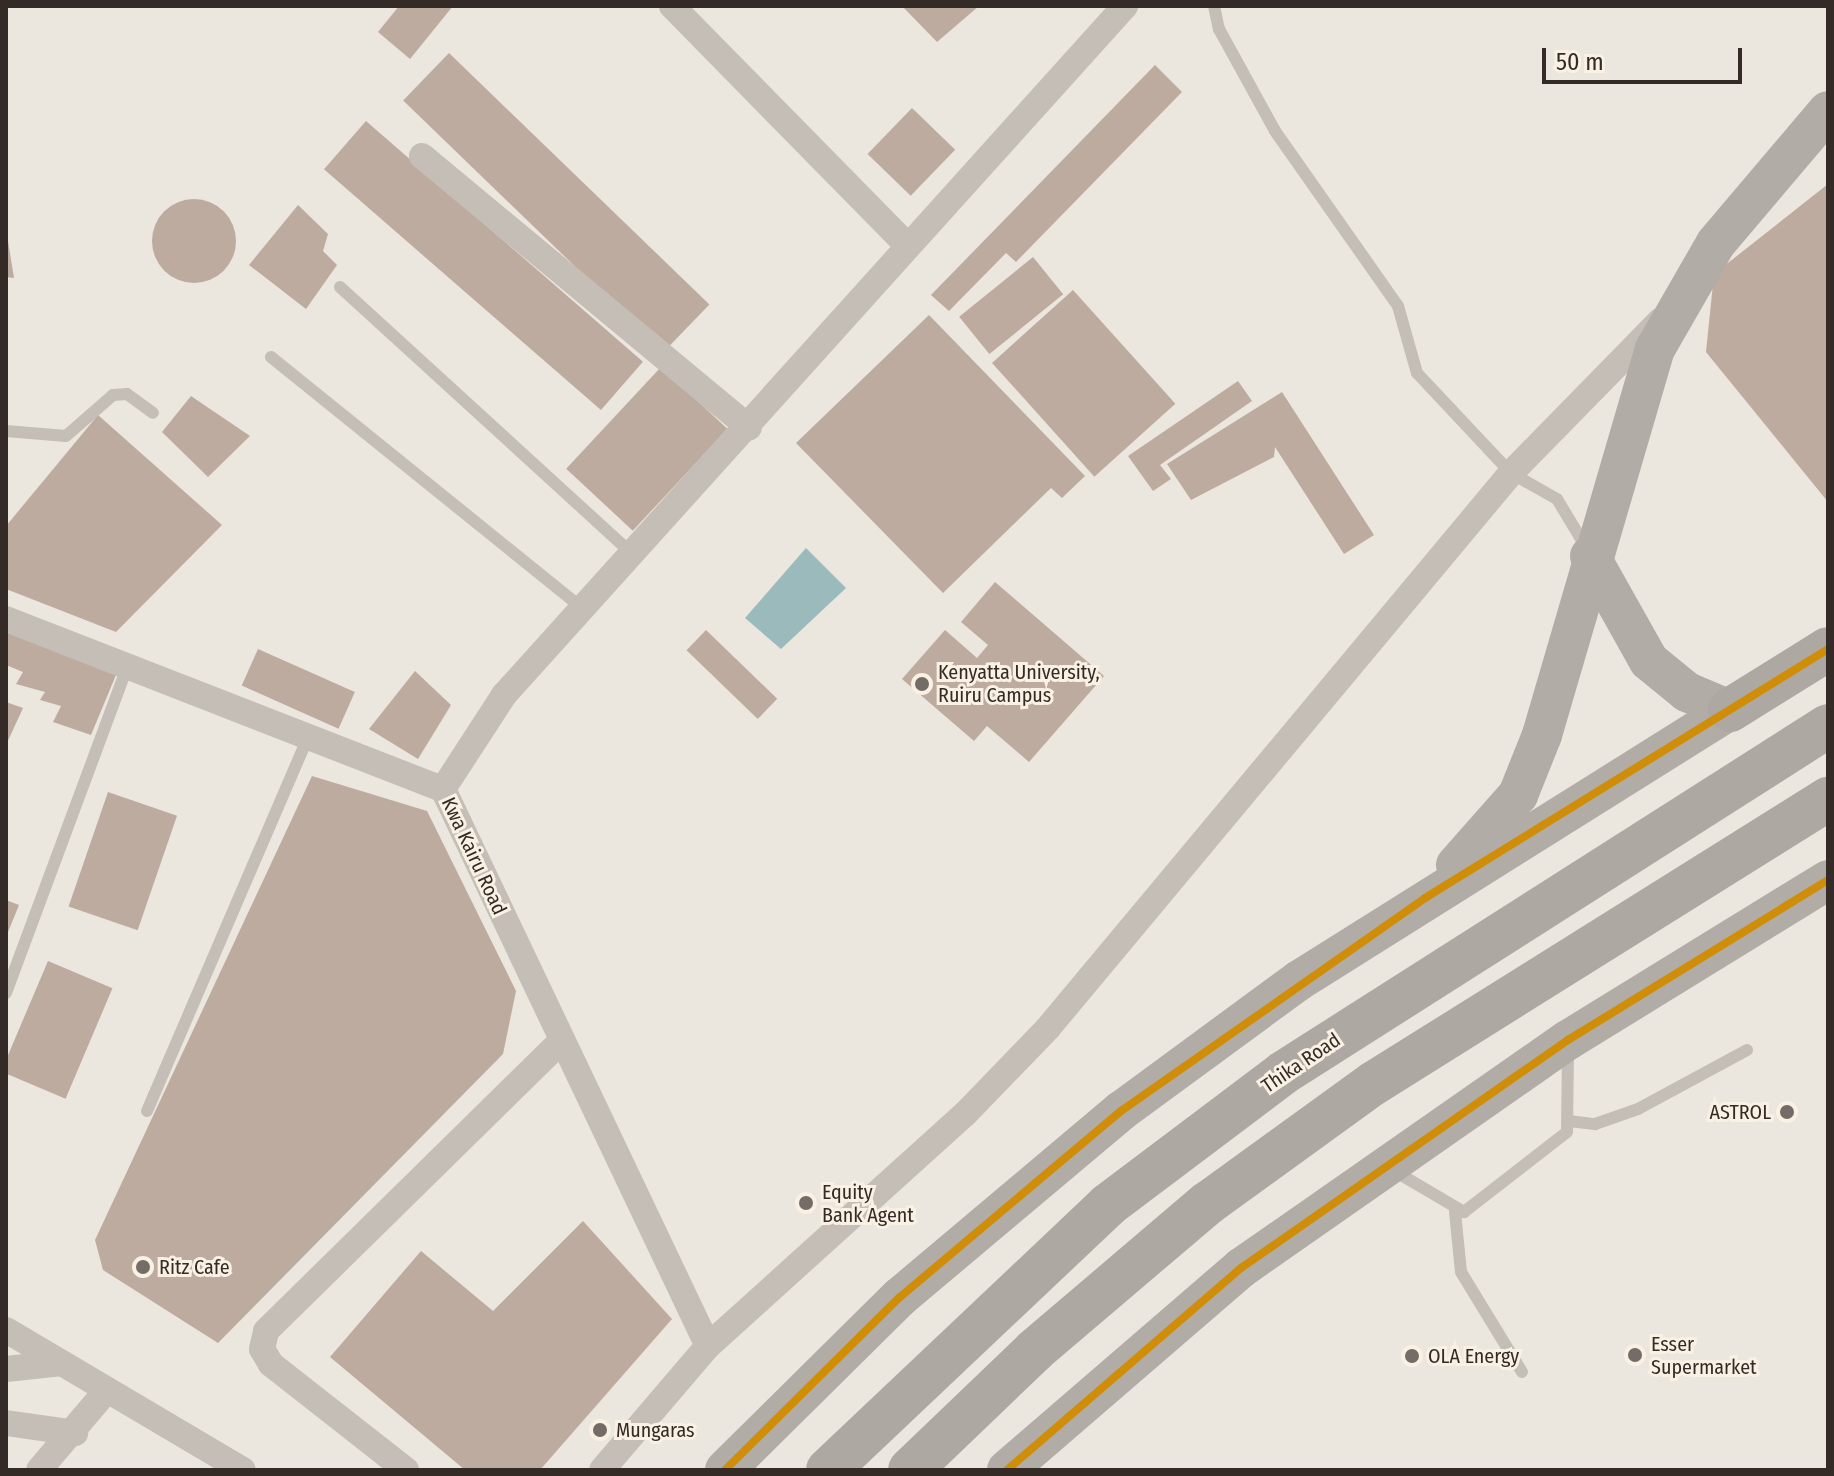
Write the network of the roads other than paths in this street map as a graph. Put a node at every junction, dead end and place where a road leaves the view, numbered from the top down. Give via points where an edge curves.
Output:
1 (672, 6) edge
2 (1125, 6) edge
3 (1214, 6) edge
4 (1828, 111) edge
5 (422, 156) dead end
6 (907, 245) junction
7 (340, 287) dead end
8 (1680, 303) junction
9 (271, 357) dead end
10 (153, 413) dead end
11 (749, 427) junction
12 (6, 431) edge
13 (1511, 473) junction
14 (633, 555) junction
15 (1590, 556) junction
16 (583, 609) junction
17 (6, 619) edge
18 (1828, 649) edge
19 (129, 662) junction
20 (1730, 710) junction
21 (1828, 726) edge
22 (309, 735) junction
23 (443, 789) junction
24 (1828, 799) edge
25 (1828, 880) edge
26 (1425, 898) junction
27 (6, 993) edge
28 (1568, 1040) junction
29 (559, 1043) junction
30 (1747, 1050) dead end
31 (147, 1111) dead end
32 (1569, 1121) junction
33 (1385, 1164) junction
34 (1455, 1212) junction
35 (6, 1330) edge
36 (708, 1346) junction
37 (62, 1363) junction
38 (6, 1369) edge
39 (1522, 1372) dead end
40 (107, 1390) junction
41 (6, 1423) edge
42 (75, 1433) junction
43 (39, 1470) edge
44 (243, 1470) edge
45 (406, 1470) edge
46 (602, 1470) edge
47 (725, 1470) edge
48 (828, 1470) edge
49 (910, 1470) edge
50 (1007, 1470) edge

1 - 6 street
2 - 6 street
3 - 13 lane via 1219,29 1275,131 1398,306 1417,373
4 - 8 main road via 1716,243
5 - 11 street
6 - 11 street
7 - 14 lane
8 - 13 street
8 - 15 main road via 1632,411
9 - 16 lane
10 - 12 lane via 127,394 113,395 66,436
11 - 14 street
13 - 15 lane via 1557,499
13 - 36 street via 1048,1028 965,1114
14 - 16 street
15 - 20 main road via 1649,661 1687,692
15 - 26 main road via 1542,735 1518,795
16 - 23 street via 504,695
17 - 19 street, Kwa Kairu Road
18 - 20 highway
19 - 22 street, Kwa Kairu Road
19 - 27 lane
20 - 26 main road
21 - 48 highway, Thika Road via 1283,1073 1108,1205
22 - 23 street, Kwa Kairu Road
22 - 31 lane
23 - 29 street, Kwa Kairu Road
24 - 49 highway via 1374,1083 1208,1203 1035,1350
25 - 28 main road
26 - 47 main road via 1298,981 1030,1183 900,1297
28 - 32 lane
28 - 33 main road
29 - 36 street, Kwa Kairu Road
29 - 45 street via 266,1331 262,1349 271,1364
30 - 32 lane via 1638,1109 1595,1124
32 - 34 lane via 1560,1139
33 - 34 lane
33 - 50 main road via 1241,1268
34 - 39 lane via 1461,1272
35 - 37 street
36 - 46 street
37 - 38 street
37 - 40 street
40 - 42 street
40 - 44 street
41 - 42 street
42 - 43 street

